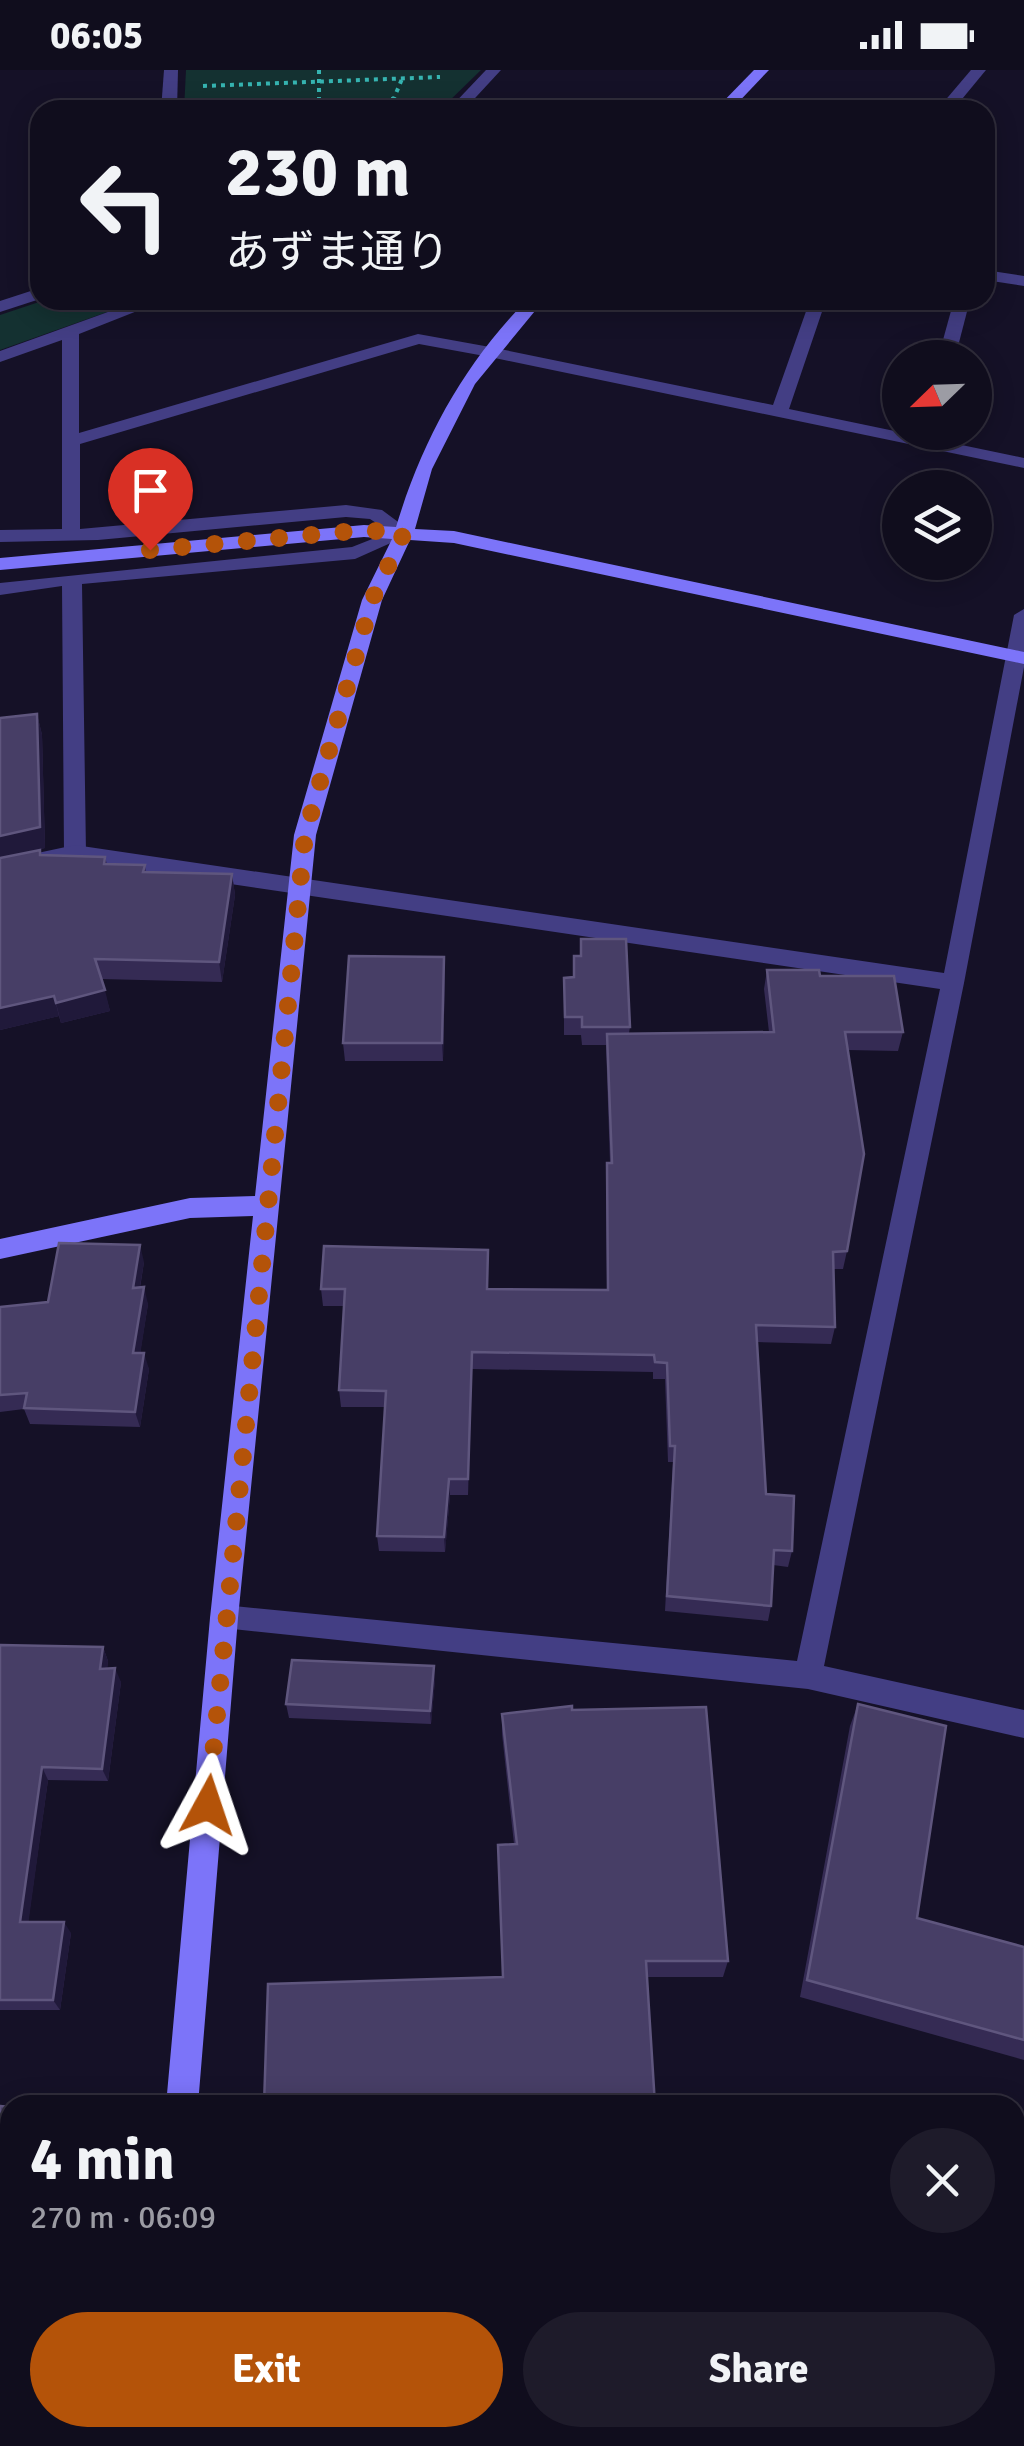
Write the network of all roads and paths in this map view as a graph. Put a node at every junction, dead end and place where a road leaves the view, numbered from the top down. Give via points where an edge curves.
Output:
1 (172, 70) edge
2 (319, 70) edge
3 (494, 70) edge
4 (762, 70) edge
5 (979, 70) edge
6 (453, 76) dead end
7 (402, 79) junction
8 (320, 82) junction
9 (185, 87) dead end
10 (170, 100) edge
11 (319, 100) edge
12 (395, 100) edge
13 (466, 100) edge
14 (733, 100) edge
15 (954, 100) edge
16 (995, 276) edge
17 (1024, 280) edge
18 (30, 296) edge
19 (0, 307) edge
20 (130, 310) edge
21 (527, 310) edge
22 (814, 310) edge
23 (959, 310) edge
24 (70, 332) junction
25 (951, 340) edge
26 (490, 352) junction
27 (0, 357) edge
28 (778, 414) junction
29 (882, 430) edge
30 (72, 441) junction
31 (974, 450) edge
32 (1024, 463) edge
33 (404, 533) junction
34 (72, 534) junction
35 (0, 536) edge
36 (0, 564) edge
37 (72, 578) junction
38 (0, 589) edge
39 (1024, 615) edge
40 (1020, 658) edge
41 (75, 853) junction
42 (0, 869) edge
43 (299, 887) junction
44 (953, 984) junction
45 (265, 1206) junction
46 (0, 1249) edge
47 (224, 1618) junction
48 (808, 1676) junction
49 (1024, 1724) edge
50 (183, 2095) edge

1 - 10 street
2 - 8 path
3 - 13 street
4 - 14 street
5 - 15 street
6 - 7 path
7 - 8 path
7 - 12 path
8 - 9 path
8 - 11 path
16 - 17 street
18 - 19 street
20 - 24 street
21 - 26 street
22 - 28 street
23 - 25 street
24 - 27 street
24 - 30 street
26 - 28 street
26 - 30 street via 418,339
26 - 33 street via 448,416
28 - 29 street
30 - 34 street
31 - 32 street
33 - 34 street via 375,514 346,512
33 - 36 street
33 - 37 street via 355,554
33 - 40 street via 496,543
33 - 43 street via 372,600 305,835
34 - 35 street
37 - 38 street
37 - 41 street
39 - 40 street
40 - 44 street
41 - 42 street
41 - 43 street
43 - 44 street
43 - 45 street
44 - 48 street
45 - 46 street via 190,1208
45 - 47 street
47 - 48 street
47 - 50 street
48 - 49 street

